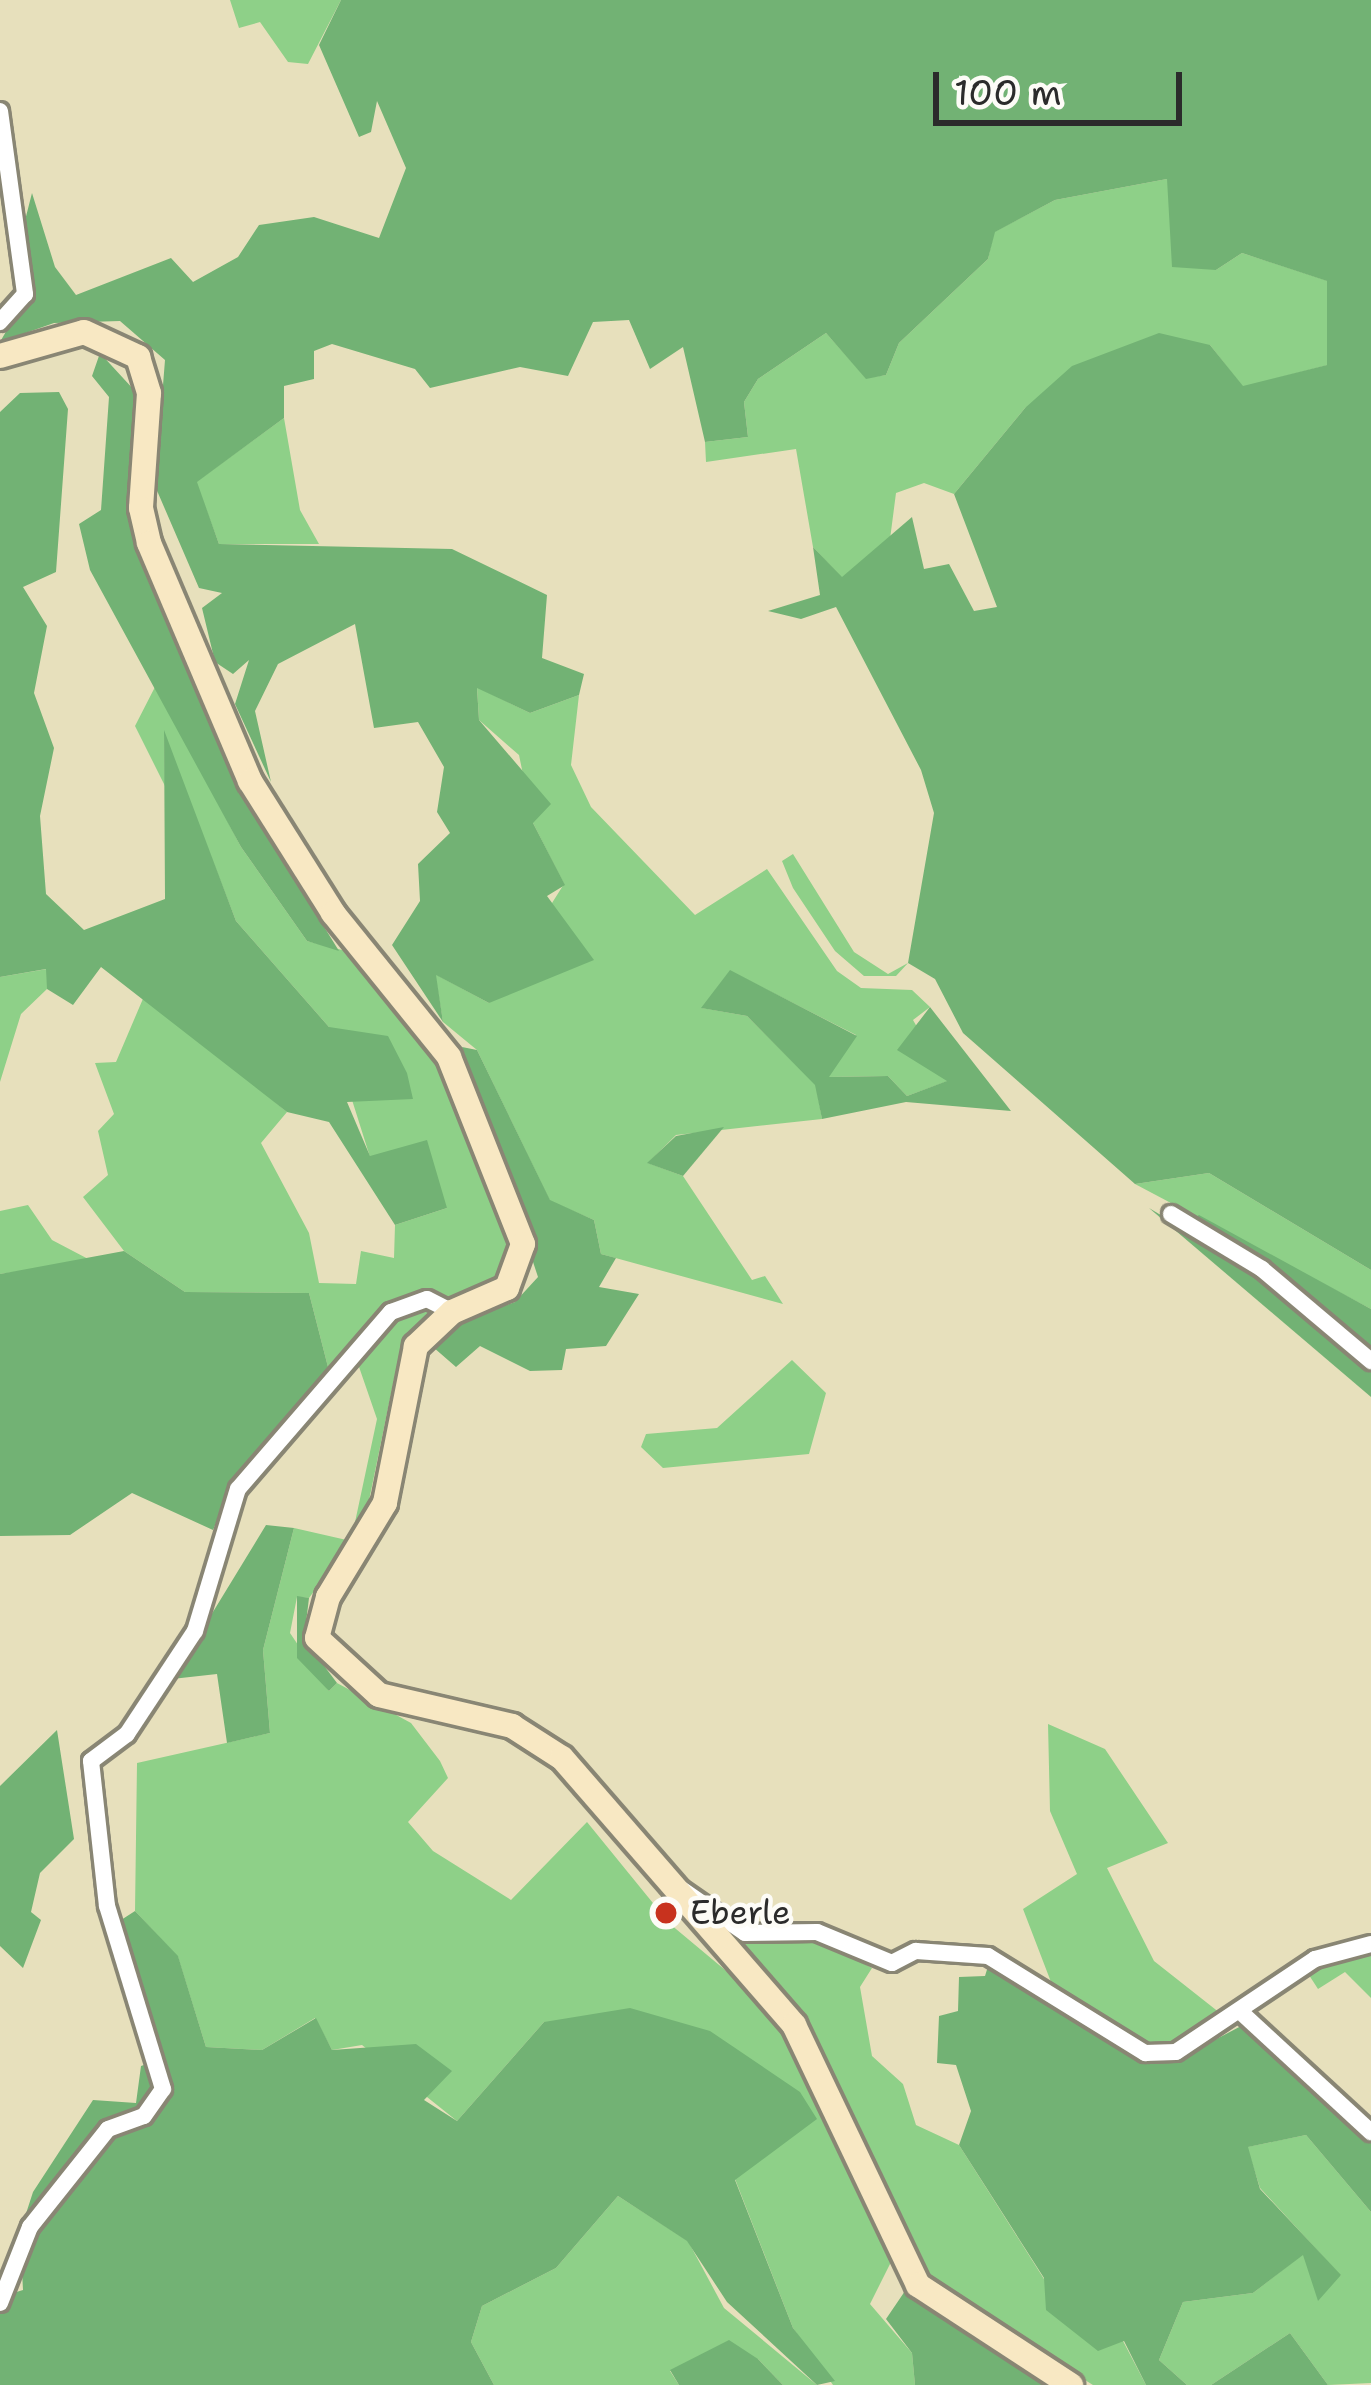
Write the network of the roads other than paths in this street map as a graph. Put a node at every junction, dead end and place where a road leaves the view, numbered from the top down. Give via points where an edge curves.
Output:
1 (0, 111) edge
2 (0, 322) edge
3 (0, 356) edge
4 (1171, 1214) dead end
5 (452, 1312) junction
6 (1371, 1361) edge
7 (668, 1884) junction
8 (1371, 1944) edge
9 (1244, 2015) junction
10 (1371, 2132) edge
11 (0, 2302) edge
12 (1071, 2385) edge

1 - 2 street via 25,294
3 - 5 main road via 104,333 142,365 149,543 250,781 333,913 449,1057 516,1221 518,1274
4 - 6 street via 1262,1269
5 - 7 main road via 416,1346 385,1503 328,1597 316,1638 380,1695 512,1726 551,1747
5 - 11 street via 427,1299 391,1312 238,1489 195,1631 127,1734 91,1761 107,1906 163,2089 144,2116 108,2129 30,2227
7 - 9 street via 745,1933 817,1932 892,1963 916,1952 988,1956 1145,2053 1175,2052
7 - 12 main road via 794,2025 918,2285
8 - 9 street via 1316,1959
9 - 10 street

